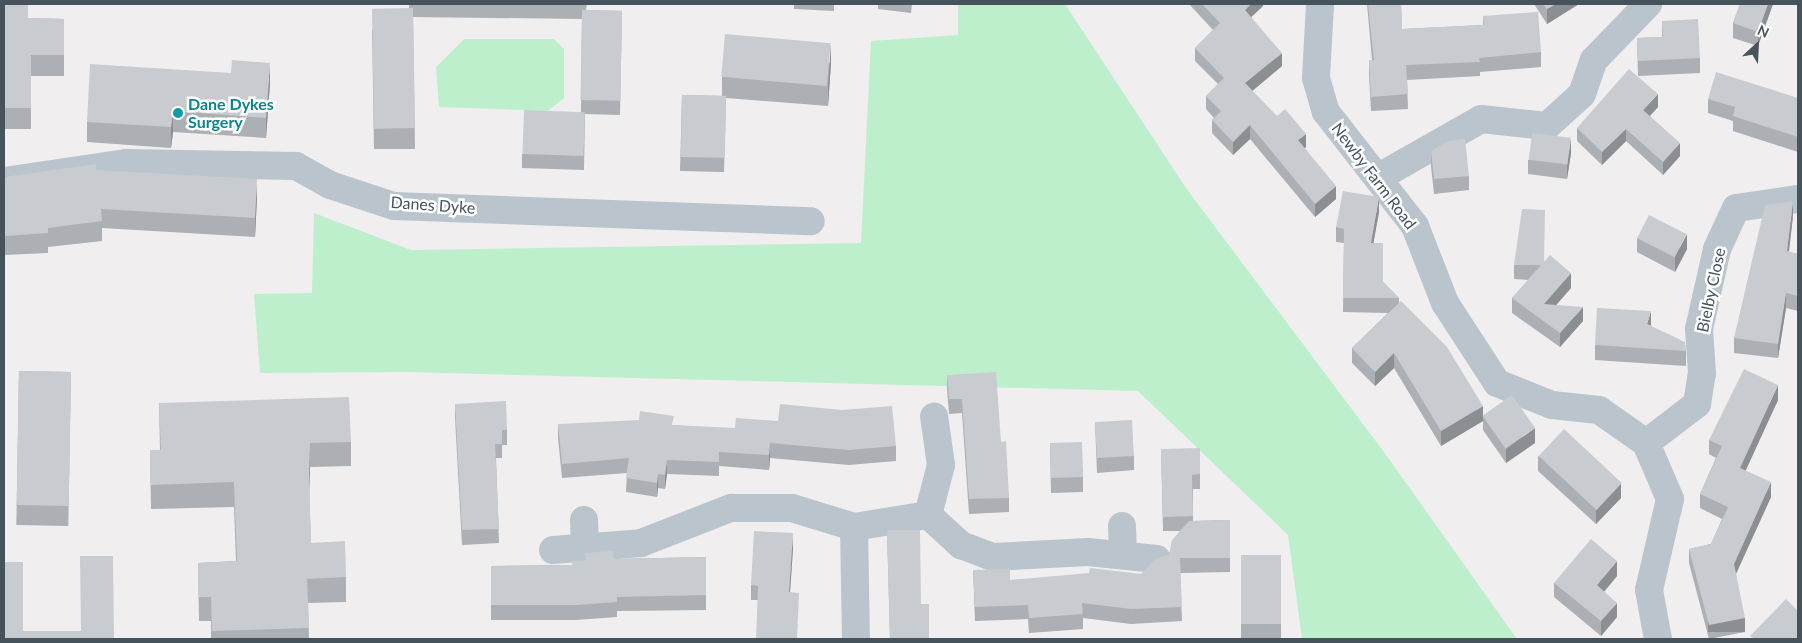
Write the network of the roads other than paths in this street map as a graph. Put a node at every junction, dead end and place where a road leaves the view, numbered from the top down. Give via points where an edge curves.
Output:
1 (1320, 4) edge
2 (1648, 4) edge
3 (1378, 176) junction
4 (4, 181) edge
5 (1798, 199) edge
6 (811, 221) dead end
7 (934, 416) dead end
8 (1646, 443) junction
9 (928, 515) junction
10 (584, 520) dead end
11 (854, 527) junction
12 (585, 548) junction
13 (554, 550) dead end
14 (1156, 559) edge
15 (856, 639) edge
16 (1658, 639) edge

1 - 3 street, Newby Farm Road via 1316,78 1326,112
2 - 3 street via 1594,60 1582,94 1547,126 1481,119
3 - 8 street, Newby Farm Road via 1415,226 1445,302 1497,383 1552,405 1599,410
4 - 6 street, Danes Dyke via 126,163 296,166 330,184 394,206
5 - 8 street, Bielby Close via 1736,208 1717,249 1699,329 1702,373 1697,404
7 - 9 street via 941,465
8 - 16 street via 1670,499 1649,590
9 - 11 street
9 - 14 street via 961,545 993,558 1122,539
10 - 12 street
11 - 12 street via 792,508 731,508 641,543
11 - 15 street
12 - 13 street

